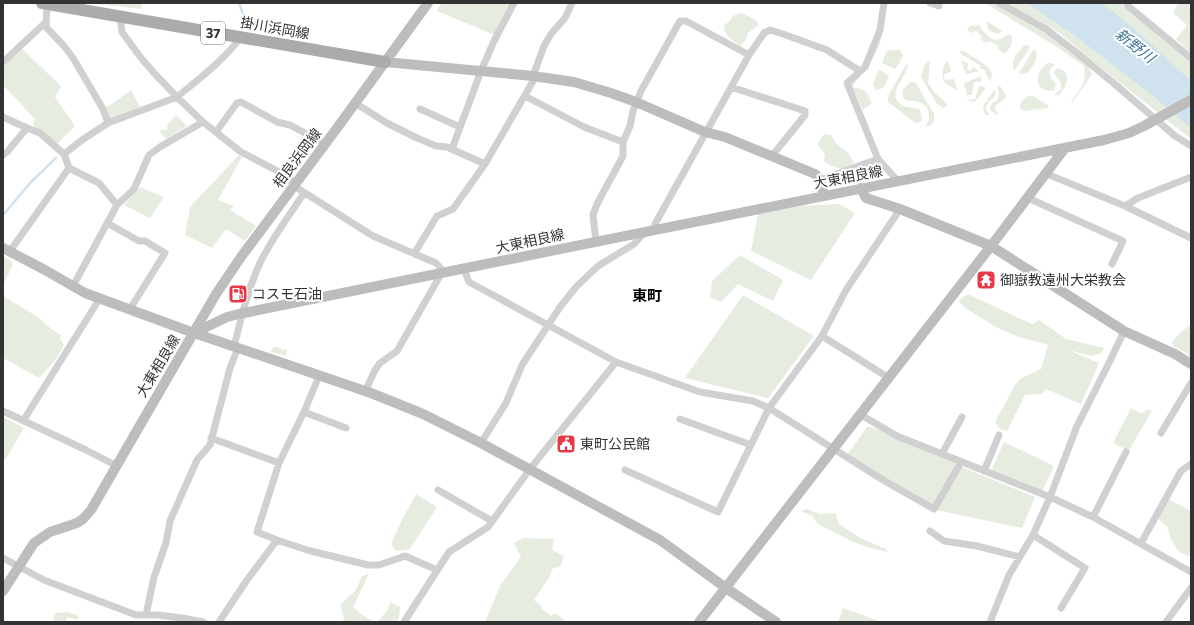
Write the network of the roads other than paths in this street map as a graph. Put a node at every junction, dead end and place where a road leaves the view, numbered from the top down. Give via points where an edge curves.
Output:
1 (44, 3) edge
2 (428, 3) edge
3 (514, 3) edge
4 (572, 3) edge
5 (884, 3) edge
6 (930, 3) edge
7 (999, 3) edge
8 (1126, 4) edge
9 (939, 6) dead end
10 (120, 16) junction
11 (46, 22) junction
12 (241, 38) junction
13 (749, 55) junction
14 (1191, 58) edge
15 (3, 62) edge
16 (385, 62) junction
17 (860, 70) junction
18 (481, 71) junction
19 (535, 76) junction
20 (731, 87) junction
21 (177, 96) junction
22 (525, 96) junction
23 (1191, 100) edge
24 (636, 102) junction
25 (356, 103) junction
26 (420, 109) dead end
27 (3, 117) edge
28 (1158, 119) junction
29 (203, 122) junction
30 (108, 123) junction
31 (27, 128) junction
32 (460, 128) junction
33 (216, 132) junction
34 (705, 132) junction
35 (623, 142) junction
36 (325, 144) junction
37 (1191, 146) edge
38 (1065, 148) junction
39 (452, 149) junction
40 (64, 154) junction
41 (3, 155) edge
42 (772, 156) junction
43 (878, 159) junction
44 (485, 164) junction
45 (69, 168) junction
46 (1047, 174) junction
47 (1191, 176) edge
48 (820, 180) junction
49 (898, 181) junction
50 (294, 186) junction
51 (861, 188) junction
52 (304, 193) junction
53 (824, 196) junction
54 (1028, 198) junction
55 (117, 205) junction
56 (1125, 206) junction
57 (900, 209) junction
58 (107, 223) junction
59 (649, 232) junction
60 (1191, 238) edge
61 (596, 242) junction
62 (991, 246) junction
63 (7, 249) edge
64 (414, 254) junction
65 (1112, 264) dead end
66 (464, 269) junction
67 (443, 273) junction
68 (73, 286) junction
69 (100, 298) junction
70 (130, 309) junction
71 (242, 313) junction
72 (548, 325) junction
73 (1124, 331) junction
74 (194, 333) junction
75 (822, 336) junction
76 (236, 348) junction
77 (616, 362) junction
78 (1191, 364) edge
79 (318, 376) junction
80 (889, 378) junction
81 (1191, 383) edge
82 (365, 392) junction
83 (769, 408) junction
84 (3, 411) edge
85 (304, 412) junction
86 (860, 415) junction
87 (962, 417) dead end
88 (680, 419) dead end
89 (23, 422) junction
90 (346, 428) dead end
91 (1161, 433) dead end
92 (999, 435) dead end
93 (211, 438) junction
94 (481, 443) junction
95 (751, 445) junction
96 (835, 449) junction
97 (1126, 452) dead end
98 (942, 454) junction
99 (962, 462) junction
100 (279, 463) junction
101 (1191, 464) edge
102 (116, 466) junction
103 (530, 470) junction
104 (625, 470) dead end
105 (984, 471) junction
106 (438, 490) dead end
107 (1050, 497) junction
108 (1093, 517) junction
109 (492, 521) junction
110 (930, 531) dead end
111 (1033, 535) junction
112 (277, 540) junction
113 (1141, 543) junction
114 (1020, 557) junction
115 (3, 558) edge
116 (18, 567) junction
117 (437, 570) junction
118 (1191, 572) edge
119 (726, 588) junction
120 (1191, 588) edge
121 (3, 591) edge
122 (1061, 608) dead end
123 (146, 615) junction
124 (134, 619) edge
125 (203, 622) edge
126 (219, 622) edge
127 (404, 622) edge
128 (699, 622) edge
129 (776, 622) edge
130 (990, 622) edge
131 (1166, 622) edge

1 - 10 main road, 掛川浜岡線 / 37
1 - 11 street
2 - 16 street, 相良浜岡線
3 - 18 street
4 - 19 street via 565,18 544,46
5 - 17 street via 880,30 865,66
6 - 9 street
7 - 28 street via 1046,29
8 - 14 street
10 - 12 main road, 掛川浜岡線 / 37
10 - 21 street via 122,32 141,58
11 - 15 street
11 - 30 street via 46,27 73,58 103,109
12 - 16 main road, 掛川浜岡線 / 37
12 - 21 street via 230,52
13 - 17 street via 764,33 770,30 827,50
13 - 20 street
13 - 24 street via 686,21 680,21
16 - 18 street
16 - 25 street, 相良浜岡線
17 - 43 street via 847,83
18 - 19 street
18 - 32 street
19 - 22 street
19 - 24 street via 590,87
20 - 34 street
20 - 42 street via 805,111 805,115
21 - 29 street
21 - 30 street
22 - 35 street via 584,127
22 - 44 street
23 - 28 street, 大東相良線
24 - 34 street
24 - 35 street
25 - 36 street, 相良浜岡線
25 - 39 street via 417,138
26 - 32 street
27 - 31 street
28 - 37 street via 1175,136
28 - 38 street, 大東相良線 via 1110,138
29 - 33 street
29 - 55 street via 149,155 134,189
30 - 40 street
31 - 40 street via 40,133
31 - 41 street
32 - 39 street
33 - 36 street via 237,103 241,102
33 - 50 street via 241,152 289,177
34 - 42 street via 725,137
34 - 59 street
35 - 61 street via 623,156 593,215
36 - 50 street, 相良浜岡線
38 - 46 street
38 - 49 street, 大東相良線
39 - 44 street
40 - 45 street
42 - 48 street via 815,174
43 - 48 street
43 - 49 street
44 - 64 street via 453,209 438,216
45 - 55 street via 99,183
45 - 63 street
46 - 54 street
46 - 56 street
47 - 56 street
48 - 53 street
49 - 51 street, 大東相良線
50 - 52 street
50 - 74 street, 相良浜岡線 via 241,257
51 - 53 street, 大東相良線
51 - 57 street via 866,198
52 - 64 street via 373,236
52 - 71 street via 260,262
53 - 59 street, 大東相良線
54 - 62 street
54 - 65 street via 1123,241
55 - 58 street
56 - 60 street
57 - 62 street
57 - 75 street via 846,290
58 - 68 street
58 - 70 street via 165,253
59 - 61 street, 大東相良線
59 - 72 street via 598,266 576,287
61 - 66 street, 大東相良線
62 - 73 street
62 - 80 street
63 - 68 street
64 - 67 street via 436,263
66 - 67 street, 大東相良線
66 - 72 street via 469,282
67 - 71 street, 大東相良線
67 - 82 street via 397,351 375,370
68 - 69 street
69 - 70 street
69 - 89 street
70 - 74 street
71 - 74 street, 大東相良線 via 227,317
71 - 76 street
72 - 77 street
72 - 94 street via 522,365 506,403
73 - 78 street
73 - 107 street via 1077,426
74 - 76 street
74 - 102 street, 大東相良線
75 - 80 street
75 - 83 street
76 - 79 street
76 - 93 street
77 - 83 street via 700,392 753,401
77 - 103 street
79 - 82 street
79 - 85 street
80 - 86 street
81 - 91 street
82 - 94 street via 423,414
83 - 95 street
83 - 96 street
84 - 89 street
85 - 90 street
85 - 100 street
86 - 96 street
86 - 98 street via 894,434
87 - 98 street
88 - 95 street
89 - 102 street
92 - 105 street
93 - 100 street
93 - 123 street via 210,444 197,460 170,521
94 - 103 street
95 - 104 street via 718,512
96 - 99 street via 934,509
96 - 119 street
97 - 108 street
98 - 99 street
99 - 105 street
100 - 112 street via 257,532
101 - 113 street via 1181,471
102 - 116 street, 大東相良線 via 84,519 50,532 34,543
103 - 109 street
103 - 119 street via 660,540
105 - 107 street
106 - 109 street
107 - 108 street
107 - 111 street
108 - 113 street
109 - 117 street via 488,527 449,552
110 - 114 street via 944,541
111 - 114 street
111 - 122 street via 1085,568
112 - 117 street via 368,565 379,565 405,556
112 - 126 street
113 - 118 street
114 - 130 street via 1009,575
115 - 116 street
116 - 121 street, 大東相良線
116 - 124 street
117 - 127 street
119 - 128 street
119 - 129 street
120 - 131 street
123 - 124 street
123 - 125 street

